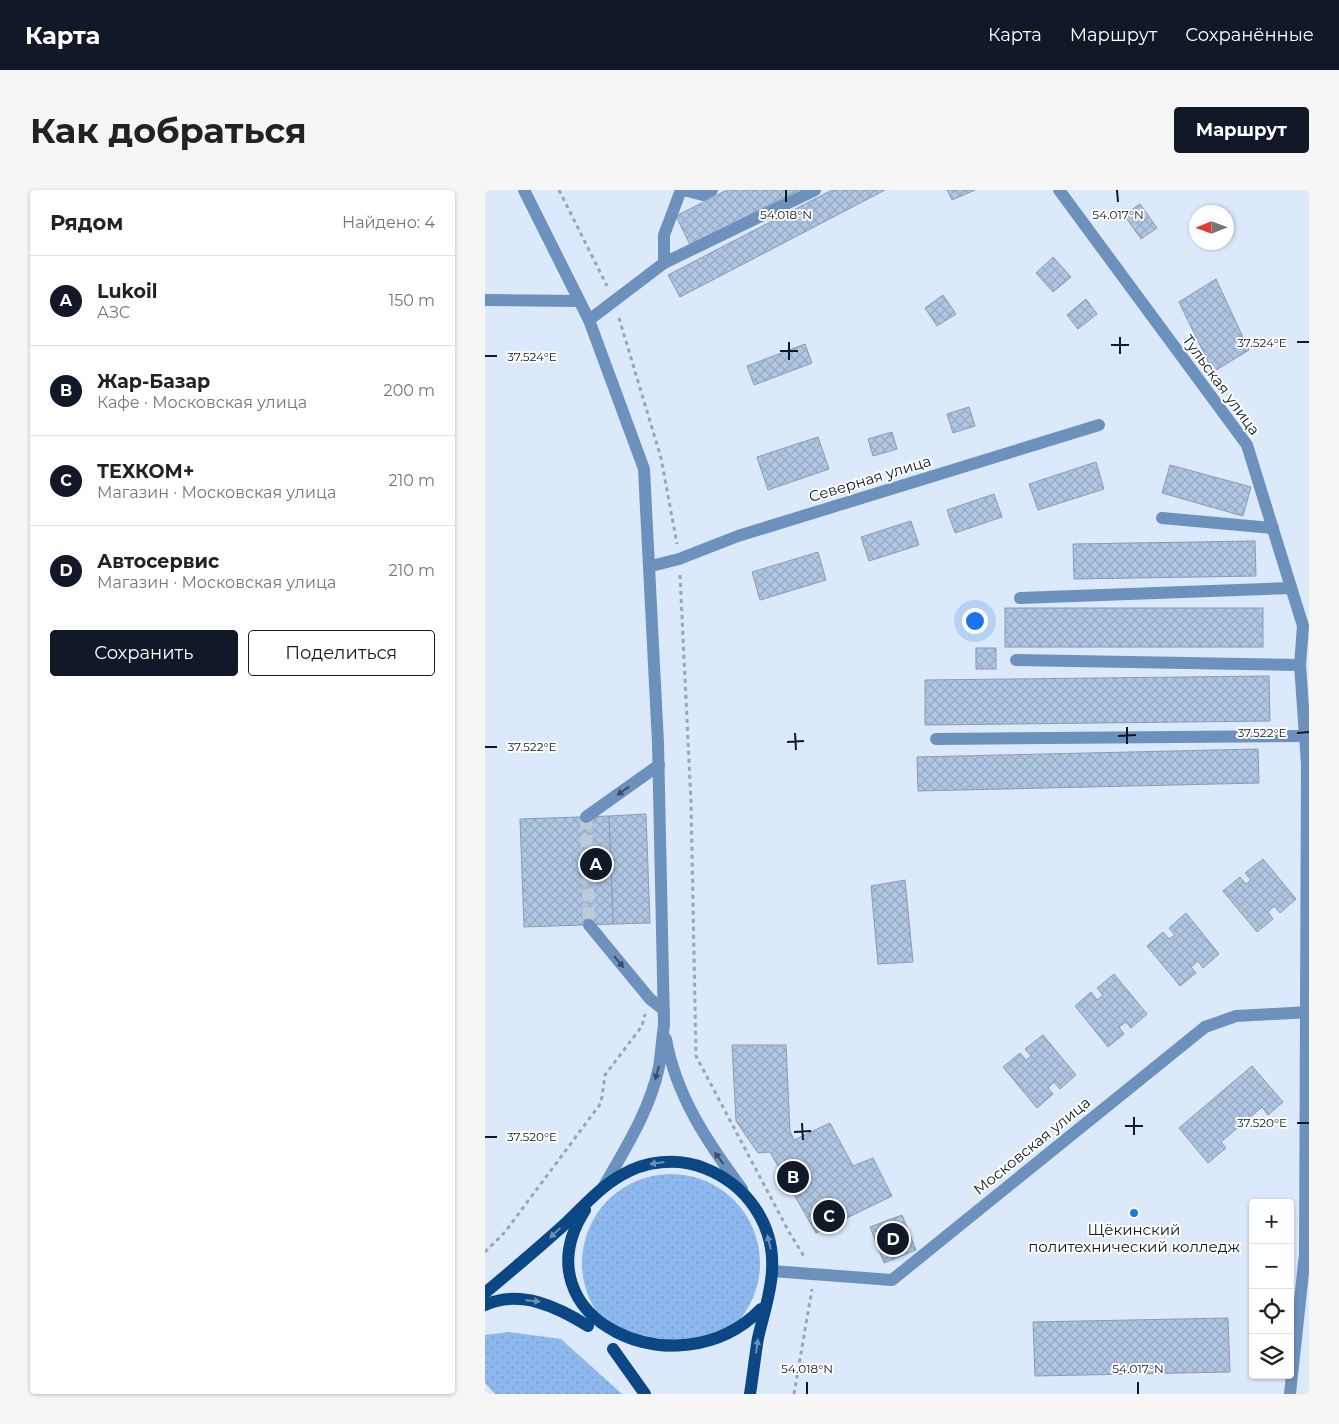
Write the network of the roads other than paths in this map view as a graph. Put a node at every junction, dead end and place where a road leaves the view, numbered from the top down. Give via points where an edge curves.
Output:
1 (524, 190) edge
2 (682, 190) edge
3 (712, 190) edge
4 (815, 190) edge
5 (1059, 190) edge
6 (664, 264) junction
7 (485, 300) edge
8 (579, 301) junction
9 (589, 320) junction
10 (1099, 425) dead end
11 (1162, 518) dead end
12 (1273, 528) junction
13 (651, 566) junction
14 (1291, 588) junction
15 (1020, 598) dead end
16 (1306, 626) edge
17 (1016, 660) dead end
18 (1300, 665) junction
19 (1306, 736) junction
20 (936, 739) dead end
21 (659, 765) junction
22 (586, 817) dead end
23 (589, 925) tunnel mouth
24 (664, 1010) junction
25 (1308, 1012) edge
26 (664, 1025) junction
27 (605, 1186) junction
28 (748, 1197) junction
29 (591, 1200) junction
30 (772, 1271) junction
31 (768, 1290) junction
32 (485, 1293) edge
33 (485, 1305) edge
34 (594, 1330) junction
35 (608, 1343) junction
36 (729, 1346) dead end
37 (634, 1358) dead end
38 (645, 1394) edge
39 (751, 1394) edge
40 (1290, 1394) edge

1 - 8 street
2 - 3 street via 703,195
2 - 6 street via 665,235
4 - 6 street
5 - 12 street, Тульская улица via 1247,445
6 - 9 street
7 - 8 street
8 - 9 street
9 - 13 street via 644,469
10 - 13 street, Северная улица
11 - 12 street
12 - 14 street, Тульская улица
13 - 21 street
14 - 15 street
14 - 16 street, Тульская улица
16 - 18 street
17 - 18 street
18 - 19 street
19 - 20 street
19 - 25 street
21 -> 22 street
21 - 24 street
23 -> 24 street via 650,999
24 - 26 street
25 - 30 street, Московская улица via 1236,1016 1205,1027 893,1280
25 - 40 street via 1305,1254
26 -> 27 street via 659,1068 650,1096
28 -> 26 street via 714,1152 681,1093 670,1063
28 -> 27 main road via 717,1173 698,1165 678,1162 639,1166
27 - 29 main road
30 -> 28 main road via 767,1232
29 -> 32 main road
29 - 34 main road via 573,1236 570,1276 574,1295
30 - 31 main road
31 - 36 main road via 751,1326
39 -> 31 main road
33 -> 34 main road via 515,1300 542,1302
34 - 35 main road
35 - 37 main road
35 - 38 main road

